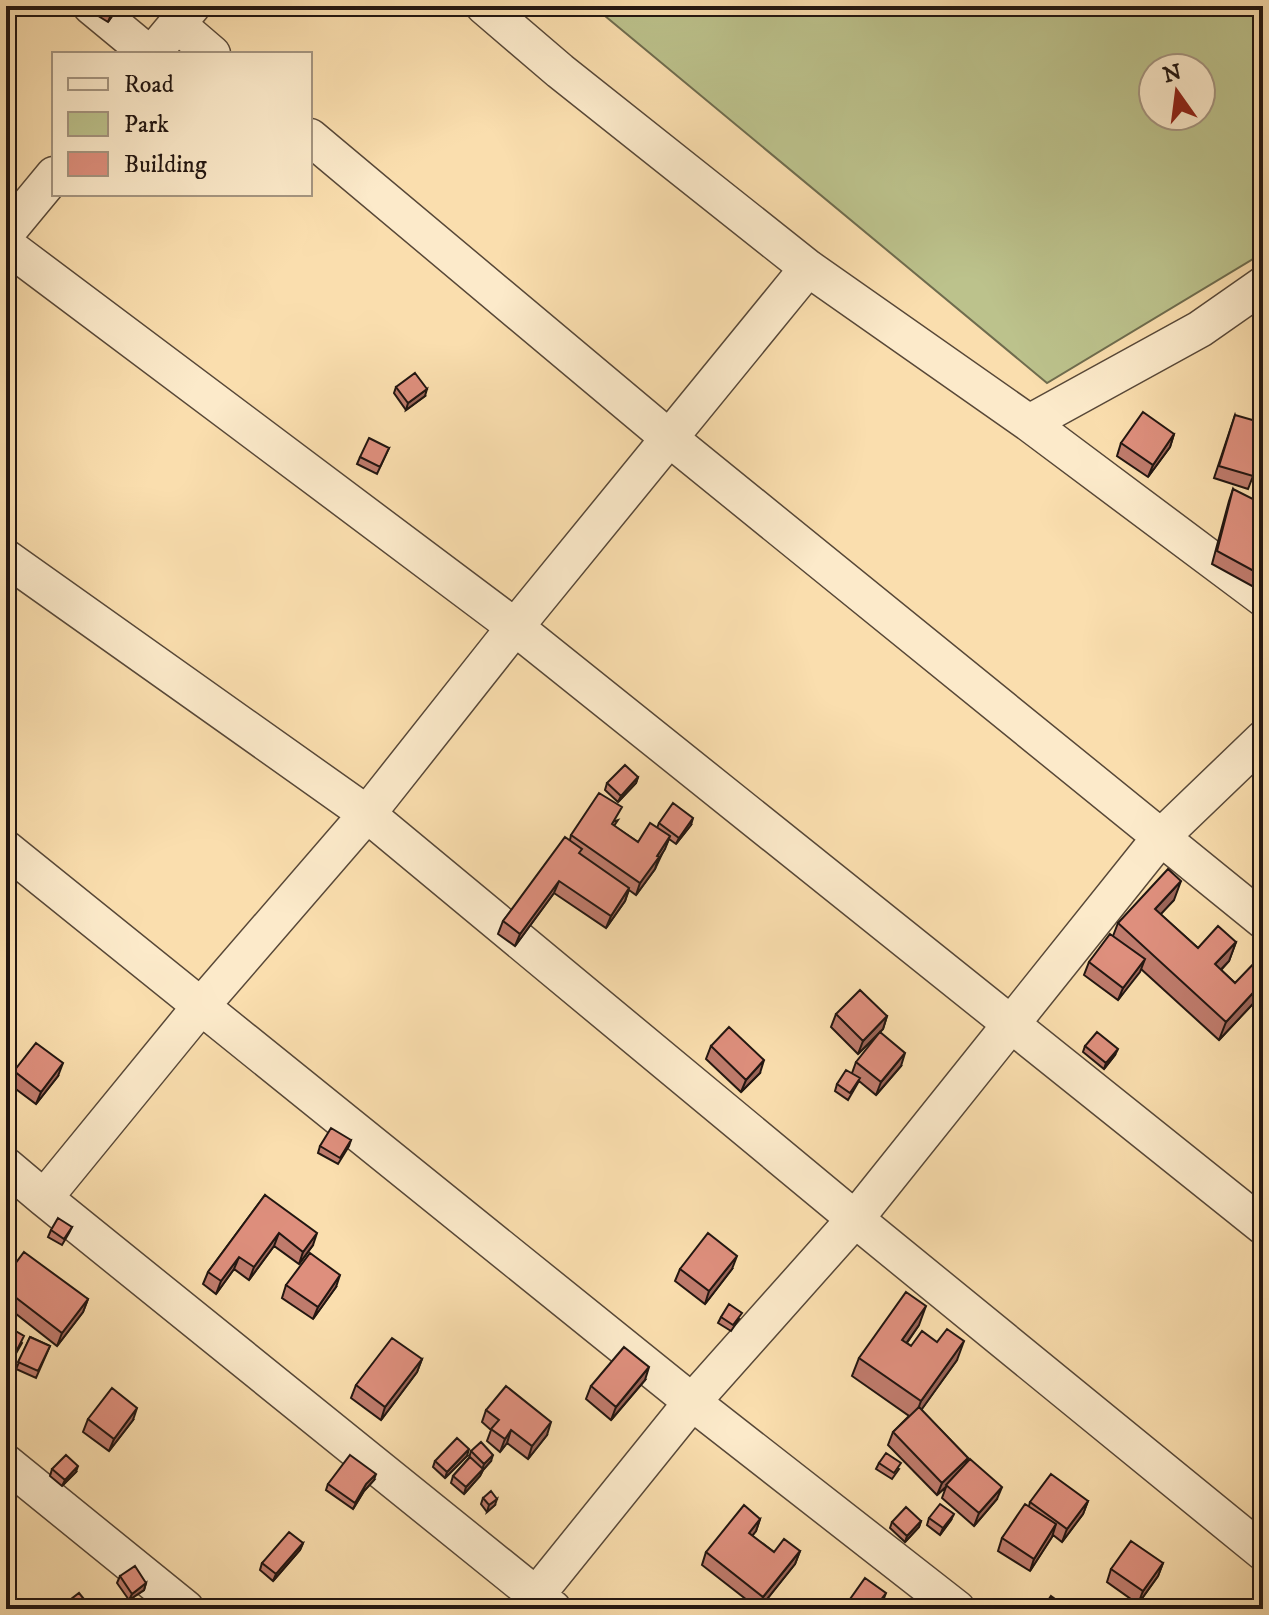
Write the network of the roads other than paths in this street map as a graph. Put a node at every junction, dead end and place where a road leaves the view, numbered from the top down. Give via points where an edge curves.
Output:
1 (91, 6) edge
2 (484, 6) edge
3 (184, 15) edge
4 (148, 52) edge
5 (153, 52) edge
6 (211, 52) edge
7 (312, 139) edge
8 (52, 177) edge
9 (6, 233) edge
10 (6, 245) edge
11 (808, 268) junction
12 (1263, 285) edge
13 (1029, 423) junction
14 (669, 438) junction
15 (6, 558) edge
16 (1263, 598) edge
17 (515, 627) junction
18 (1263, 739) edge
19 (367, 814) junction
20 (1160, 838) junction
21 (6, 849) edge
22 (1263, 920) edge
23 (201, 1006) junction
24 (1010, 1024) junction
25 (6, 1166) edge
26 (44, 1198) junction
27 (855, 1219) junction
28 (1263, 1226) edge
29 (692, 1402) junction
30 (6, 1463) edge
31 (1263, 1552) edge
32 (538, 1604) edge
33 (186, 1609) edge
34 (957, 1609) edge

1 - 4 street
2 - 11 street
3 - 5 street
3 - 6 street
7 - 14 street
8 - 9 street
10 - 17 street
11 - 13 street
11 - 14 street
12 - 13 street via 1200,329
13 - 16 street
14 - 17 street
14 - 20 street
15 - 19 street
17 - 19 street
17 - 24 street
18 - 20 street
19 - 23 street
19 - 27 street
20 - 22 street
20 - 24 street
21 - 23 street
23 - 26 street
23 - 29 street
24 - 27 street
24 - 28 street
25 - 26 street
26 - 32 street
27 - 29 street
27 - 31 street
29 - 32 street
29 - 34 street
30 - 33 street

